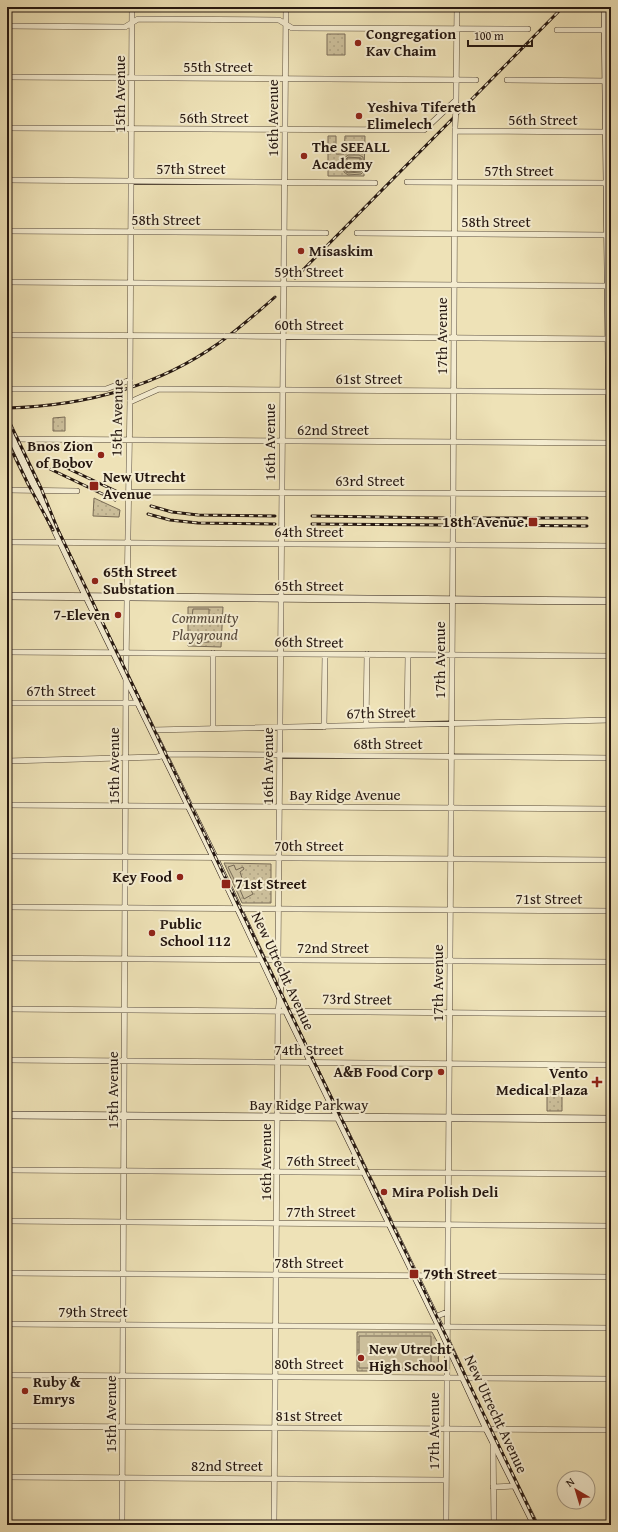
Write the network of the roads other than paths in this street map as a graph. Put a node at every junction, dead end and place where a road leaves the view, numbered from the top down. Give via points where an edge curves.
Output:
1 (132, 7) edge
2 (286, 7) edge
3 (457, 7) edge
4 (605, 7) edge
5 (132, 22) junction
6 (286, 23) junction
7 (7, 26) edge
8 (456, 29) junction
9 (528, 29) dead end
10 (557, 30) dead end
11 (608, 30) edge
12 (7, 77) edge
13 (132, 78) junction
14 (285, 79) junction
15 (456, 80) junction
16 (476, 80) dead end
17 (507, 80) dead end
18 (608, 81) edge
19 (456, 100) junction
20 (7, 128) edge
21 (131, 129) junction
22 (455, 129) junction
23 (285, 130) junction
24 (607, 132) junction
25 (7, 180) edge
26 (131, 181) junction
27 (284, 182) junction
28 (407, 182) dead end
29 (375, 183) dead end
30 (455, 183) junction
31 (607, 183) junction
32 (7, 231) edge
33 (130, 232) junction
34 (284, 233) junction
35 (326, 233) dead end
36 (357, 233) dead end
37 (455, 234) junction
38 (610, 235) edge
39 (7, 282) edge
40 (130, 283) junction
41 (284, 284) junction
42 (454, 285) junction
43 (610, 286) edge
44 (7, 335) edge
45 (130, 336) junction
46 (283, 337) junction
47 (454, 338) junction
48 (610, 339) edge
49 (130, 381) junction
50 (7, 388) edge
51 (283, 390) junction
52 (454, 391) junction
53 (610, 392) edge
54 (130, 401) junction
55 (7, 428) edge
56 (10, 439) edge
57 (129, 440) junction
58 (282, 441) junction
59 (453, 442) junction
60 (611, 443) edge
61 (7, 490) edge
62 (37, 490) junction
63 (77, 491) dead end
64 (128, 492) junction
65 (282, 493) junction
66 (453, 494) junction
67 (611, 494) edge
68 (611, 531) edge
69 (7, 542) edge
70 (62, 542) junction
71 (128, 543) junction
72 (282, 543) junction
73 (453, 545) junction
74 (611, 546) edge
75 (7, 596) edge
76 (87, 597) junction
77 (128, 597) junction
78 (281, 598) junction
79 (452, 600) junction
80 (611, 601) edge
81 (7, 652) edge
82 (114, 652) junction
83 (127, 652) junction
84 (213, 653) junction
85 (280, 653) junction
86 (325, 654) junction
87 (366, 654) junction
88 (408, 654) junction
89 (452, 655) junction
90 (611, 656) edge
91 (126, 676) junction
92 (139, 702) junction
93 (7, 703) edge
94 (126, 703) junction
95 (611, 720) edge
96 (451, 724) junction
97 (407, 725) junction
98 (366, 726) junction
99 (324, 727) junction
100 (280, 728) junction
101 (213, 729) junction
102 (152, 730) junction
103 (164, 756) junction
104 (280, 756) junction
105 (451, 757) junction
106 (126, 758) junction
107 (611, 758) edge
108 (7, 761) edge
109 (7, 805) edge
110 (126, 805) junction
111 (189, 806) junction
112 (280, 807) junction
113 (451, 808) junction
114 (611, 809) edge
115 (7, 856) edge
116 (126, 856) junction
117 (214, 858) junction
118 (279, 858) junction
119 (450, 859) junction
120 (611, 860) edge
121 (7, 907) edge
122 (125, 907) junction
123 (239, 909) junction
124 (279, 909) junction
125 (450, 910) junction
126 (611, 911) edge
127 (7, 958) edge
128 (125, 958) junction
129 (262, 960) junction
130 (278, 960) junction
131 (450, 961) junction
132 (611, 962) edge
133 (280, 996) junction
134 (7, 1009) edge
135 (125, 1010) junction
136 (278, 1011) junction
137 (287, 1011) junction
138 (449, 1012) junction
139 (611, 1014) edge
140 (7, 1060) edge
141 (125, 1061) junction
142 (278, 1062) junction
143 (312, 1062) junction
144 (449, 1064) junction
145 (611, 1065) edge
146 (7, 1115) edge
147 (125, 1116) junction
148 (278, 1117) junction
149 (339, 1118) junction
150 (449, 1119) junction
151 (611, 1119) edge
152 (7, 1170) edge
153 (124, 1171) junction
154 (278, 1172) junction
155 (365, 1173) junction
156 (448, 1174) junction
157 (611, 1174) edge
158 (7, 1222) edge
159 (124, 1222) junction
160 (277, 1223) junction
161 (390, 1224) junction
162 (448, 1224) junction
163 (611, 1226) edge
164 (7, 1273) edge
165 (124, 1274) junction
166 (277, 1275) junction
167 (447, 1275) junction
168 (415, 1276) junction
169 (611, 1276) edge
170 (447, 1312) junction
171 (436, 1317) junction
172 (7, 1324) edge
173 (123, 1325) junction
174 (276, 1325) junction
175 (444, 1327) junction
176 (611, 1328) edge
177 (447, 1342) junction
178 (7, 1375) edge
179 (123, 1376) junction
180 (275, 1376) junction
181 (446, 1378) junction
182 (464, 1378) junction
183 (611, 1379) edge
184 (7, 1426) edge
185 (122, 1427) junction
186 (276, 1428) junction
187 (446, 1429) junction
188 (487, 1429) junction
189 (611, 1430) edge
190 (493, 1440) junction
191 (7, 1477) edge
192 (122, 1478) junction
193 (275, 1479) junction
194 (446, 1480) junction
195 (516, 1486) junction
196 (494, 1487) junction
197 (122, 1525) edge
198 (274, 1525) edge
199 (446, 1525) edge
200 (494, 1525) edge
201 (535, 1525) edge

1 - 5 street, 15th Avenue
2 - 6 street, 16th Avenue
3 - 8 street, 17th Avenue
4 - 11 street
5 - 6 street via 138,19 279,20
5 - 7 street via 125,27
5 - 13 street, 15th Avenue
6 - 8 street via 292,28
6 - 14 street, 16th Avenue
8 - 9 street
8 - 15 street, 17th Avenue
10 - 11 street
11 - 18 street
12 - 13 street, 55th Street
13 - 14 street, 55th Street
13 - 21 street, 15th Avenue
14 - 15 street, 55th Street
14 - 23 street, 16th Avenue
15 - 16 street, 55th Street
15 - 19 street, 17th Avenue
17 - 18 street
18 - 24 street
19 - 22 street, 17th Avenue, bridge
19 - 23 street, 56th Street via 424,130
20 - 21 street, 56th Street
21 - 23 street, 56th Street
21 - 26 street, 15th Avenue
22 - 24 street, 56th Street
22 - 30 street, 17th Avenue
23 - 27 street, 16th Avenue
24 - 31 street
25 - 26 street, 57th Street
26 - 27 street, 57th Street
26 - 33 street, 15th Avenue
27 - 29 street, 57th Street
27 - 34 street, 16th Avenue
28 - 30 street, 57th Street
30 - 31 street, 57th Street
30 - 37 street, 17th Avenue
31 - 38 street
32 - 33 street, 58th Street
33 - 34 street, 58th Street
33 - 40 street, 15th Avenue
34 - 35 street, 58th Street
34 - 41 street, 16th Avenue
36 - 37 street, 58th Street
37 - 38 street, 58th Street
37 - 42 street, 17th Avenue
38 - 43 street
39 - 40 street, 59th Street
40 - 41 street, 59th Street
40 - 45 street, 15th Avenue
41 - 42 street, 59th Street
41 - 46 street, 16th Avenue
42 - 43 street, 59th Street
42 - 47 street, 17th Avenue
43 - 48 street
44 - 45 street, 60th Street
45 - 46 street, 60th Street, bridge
45 - 49 street, 15th Avenue
46 - 47 street, 60th Street
46 - 51 street, 16th Avenue
47 - 48 street, 60th Street
47 - 52 street, 17th Avenue
48 - 53 street
49 - 50 street via 106,389
49 - 54 street, 15th Avenue, bridge
51 - 52 street, 61st Street
51 - 54 street, 61st Street via 159,390
51 - 58 street, 16th Avenue
52 - 53 street, 61st Street
52 - 59 street, 17th Avenue
53 - 60 street
54 - 57 street, 15th Avenue
55 - 56 street, New Utrecht Avenue
56 - 57 street, 62nd Street
56 - 62 street, New Utrecht Avenue
57 - 58 street, 62nd Street
57 - 64 street, 15th Avenue
58 - 59 street, 62nd Street
58 - 65 street, 16th Avenue
59 - 60 street, 62nd Street
59 - 66 street, 17th Avenue
60 - 67 street
61 - 62 street
62 - 63 street
62 - 70 street, New Utrecht Avenue
64 - 65 street, 63rd Street
64 - 71 street, 15th Avenue
65 - 66 street, 63rd Street
65 - 72 street, 16th Avenue
66 - 67 street, 63rd Street
66 - 73 street, 17th Avenue, bridge
67 - 68 street
69 - 70 street, 64th Street
70 - 71 street, 64th Street
70 - 76 street, New Utrecht Avenue
71 - 72 street, 64th Street
71 - 77 street, 15th Avenue
72 - 73 street, 64th Street
72 - 78 street, 16th Avenue
73 - 74 street, 64th Street
73 - 79 street, 17th Avenue
75 - 76 street, 65th Street
76 - 77 street, 65th Street
76 - 82 street, New Utrecht Avenue
77 - 78 street, 65th Street
77 - 83 street, 15th Avenue
78 - 79 street, 65th Street
78 - 85 street, 16th Avenue
79 - 80 street, 65th Street
79 - 89 street, 17th Avenue
81 - 82 street, 66th Street
82 - 83 street, 66th Street
82 - 91 street, New Utrecht Avenue
83 - 84 street, 66th Street
83 - 91 street, 15th Avenue
84 - 85 street, 66th Street
84 - 101 street
85 - 86 street, 66th Street
85 - 100 street, 16th Avenue
86 - 87 street, 66th Street
86 - 99 street
87 - 88 street, 66th Street
87 - 98 street
88 - 89 street, 66th Street
88 - 97 street
89 - 90 street, 66th Street
89 - 96 street, 17th Avenue
91 - 92 street, New Utrecht Avenue
91 - 94 street, 15th Avenue
92 - 94 street, 67th Street
92 - 102 street, New Utrecht Avenue
93 - 94 street, 67th Street
94 - 106 street, 15th Avenue
95 - 96 street, 67th Street
96 - 97 street, 67th Street
96 - 105 street, 17th Avenue
97 - 98 street, 67th Street
98 - 99 street, 67th Street
99 - 100 street, 67th Street
100 - 101 street, 67th Street
100 - 104 street, 16th Avenue
101 - 102 street, 67th Street
102 - 103 street, New Utrecht Avenue
103 - 104 street, 68th Street
103 - 106 street, 68th Street
103 - 111 street, New Utrecht Avenue
104 - 105 street, 68th Street
104 - 112 street, 16th Avenue
105 - 107 street, 68th Street
105 - 113 street, 17th Avenue
106 - 108 street, 68th Street
106 - 110 street, 15th Avenue
109 - 110 street, Bay Ridge Avenue
110 - 111 street, Bay Ridge Avenue
110 - 116 street, 15th Avenue
111 - 112 street, Bay Ridge Avenue
111 - 117 street, New Utrecht Avenue
112 - 113 street, Bay Ridge Avenue
112 - 118 street, 16th Avenue
113 - 114 street, Bay Ridge Avenue
113 - 119 street, 17th Avenue
115 - 116 street, 70th Street
116 - 117 street, 70th Street
116 - 122 street, 15th Avenue
117 - 118 street, 70th Street
117 - 123 street, New Utrecht Avenue
118 - 119 street, 70th Street
118 - 124 street, 16th Avenue
119 - 120 street, 70th Street
119 - 125 street, 17th Avenue
121 - 122 street, 71st Street
122 - 123 street, 71st Street
122 - 128 street, 15th Avenue
123 - 124 street, 71st Street
123 - 129 street, New Utrecht Avenue
124 - 125 street, 71st Street
124 - 130 street, 16th Avenue
125 - 126 street, 71st Street
125 - 131 street, 17th Avenue
127 - 128 street, 72nd Street
128 - 129 street, 72nd Street
128 - 135 street, 15th Avenue
129 - 130 street, 72nd Street
129 - 133 street, New Utrecht Avenue
130 - 131 street, 72nd Street
130 - 133 street, 16th Avenue
131 - 132 street, 72nd Street
131 - 138 street, 17th Avenue
133 - 136 street, 16th Avenue
133 - 137 street, New Utrecht Avenue
134 - 135 street, 73rd Street
135 - 136 street, 73rd Street
135 - 141 street, 15th Avenue
136 - 137 street, 73rd Street
136 - 142 street, 16th Avenue
137 - 138 street, 73rd Street
137 - 143 street, New Utrecht Avenue
138 - 139 street, 73rd Street
138 - 144 street, 17th Avenue
140 - 141 street, 74th Street
141 - 142 street, 74th Street
141 - 147 street, 15th Avenue
142 - 143 street, 74th Street
142 - 148 street, 16th Avenue
143 - 144 street, 74th Street
143 - 149 street, New Utrecht Avenue
144 - 145 street, 74th Street
144 - 150 street, 17th Avenue
146 - 147 street, Bay Ridge Parkway
147 - 148 street, Bay Ridge Parkway
147 - 153 street, 15th Avenue
148 - 149 street, Bay Ridge Parkway
148 - 154 street, 16th Avenue
149 - 150 street, Bay Ridge Parkway
149 - 155 street, New Utrecht Avenue
150 - 151 street, Bay Ridge Parkway
150 - 156 street, 17th Avenue
152 - 153 street, 76th Street
153 - 154 street, 76th Street
153 - 159 street, 15th Avenue
154 - 155 street, 76th Street
154 - 160 street, 16th Avenue
155 - 156 street, 76th Street
155 - 161 street, New Utrecht Avenue
156 - 157 street, 76th Street
156 - 162 street, 17th Avenue
158 - 159 street, 77th Street
159 - 160 street, 77th Street
159 - 165 street, 15th Avenue
160 - 161 street, 77th Street
160 - 166 street, 16th Avenue
161 - 162 street, 77th Street
161 - 168 street, New Utrecht Avenue
162 - 163 street, 77th Street
162 - 167 street, 17th Avenue
164 - 165 street, 78th Street
165 - 166 street, 78th Street
165 - 173 street, 15th Avenue
166 - 168 street, 78th Street
166 - 174 street, 16th Avenue
167 - 168 street, 78th Street
167 - 169 street, 78th Street
167 - 170 street, 17th Avenue
168 - 171 street, New Utrecht Avenue
170 - 171 street
170 - 175 street, 17th Avenue
171 - 175 street, New Utrecht Avenue
172 - 173 street, 79th Street
173 - 174 street, 79th Street
173 - 179 street, 15th Avenue
174 - 175 street, 79th Street
174 - 180 street, 16th Avenue
175 - 176 street, 79th Street
175 - 177 street, New Utrecht Avenue
177 - 181 street, 17th Avenue
177 - 182 street, New Utrecht Avenue
178 - 179 street, 80th Street
179 - 180 street, 80th Street
179 - 185 street, 15th Avenue
180 - 181 street, 80th Street
180 - 186 street, 16th Avenue
181 - 182 street, 80th Street
181 - 187 street, 17th Avenue
182 - 183 street, 80th Street
182 - 188 street, New Utrecht Avenue
184 - 185 street, 81st Street
185 - 186 street, 81st Street
185 - 192 street, 15th Avenue
186 - 187 street, 81st Street
186 - 193 street, 16th Avenue
187 - 188 street, 81st Street
187 - 194 street, 17th Avenue
188 - 189 street, 81st Street
188 - 190 street, New Utrecht Avenue
190 - 195 street, New Utrecht Avenue
190 - 196 street
191 - 192 street, 82nd Street
192 - 193 street, 82nd Street
192 - 197 street, 15th Avenue
193 - 194 street, 82nd Street
193 - 198 street, 16th Avenue
194 - 199 street, 17th Avenue
195 - 196 street
195 - 201 street, New Utrecht Avenue
196 - 200 street

